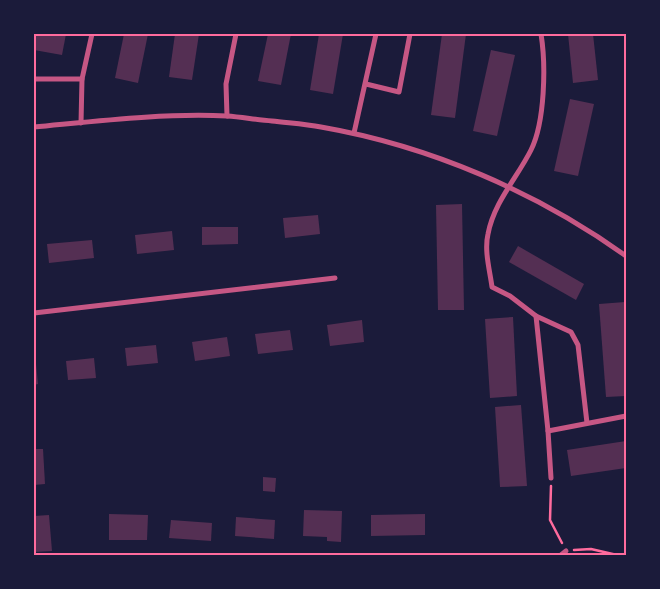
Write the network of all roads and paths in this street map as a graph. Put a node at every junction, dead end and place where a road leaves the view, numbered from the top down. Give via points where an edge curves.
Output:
1 (92, 34) edge
2 (236, 34) edge
3 (376, 34) edge
4 (410, 34) edge
5 (541, 34) edge
6 (34, 79) edge
7 (82, 79) junction
8 (366, 84) junction
9 (228, 116) junction
10 (81, 123) junction
11 (34, 127) edge
12 (354, 133) junction
13 (508, 187) junction
14 (626, 256) edge
15 (335, 278) dead end
16 (34, 313) edge
17 (536, 316) junction
18 (626, 416) edge
19 (588, 424) junction
20 (548, 431) junction
21 (551, 478) joint
22 (564, 553) edge
23 (617, 555) edge

1 - 7 street
2 - 9 street via 226,84
3 - 8 street
4 - 8 street via 399,92
5 - 13 street via 544,92 540,118 532,149
6 - 7 street
7 - 10 street
8 - 12 street
9 - 10 street via 171,116
9 - 12 street
10 - 11 street
12 - 13 street via 427,154
13 - 14 street via 556,210
13 - 17 street via 487,236 492,287
15 - 16 street
17 - 19 street via 571,332 578,345
17 - 20 street
18 - 19 street
19 - 20 street
20 - 21 street
21 - 22 path via 550,520
22 - 23 path via 591,549

